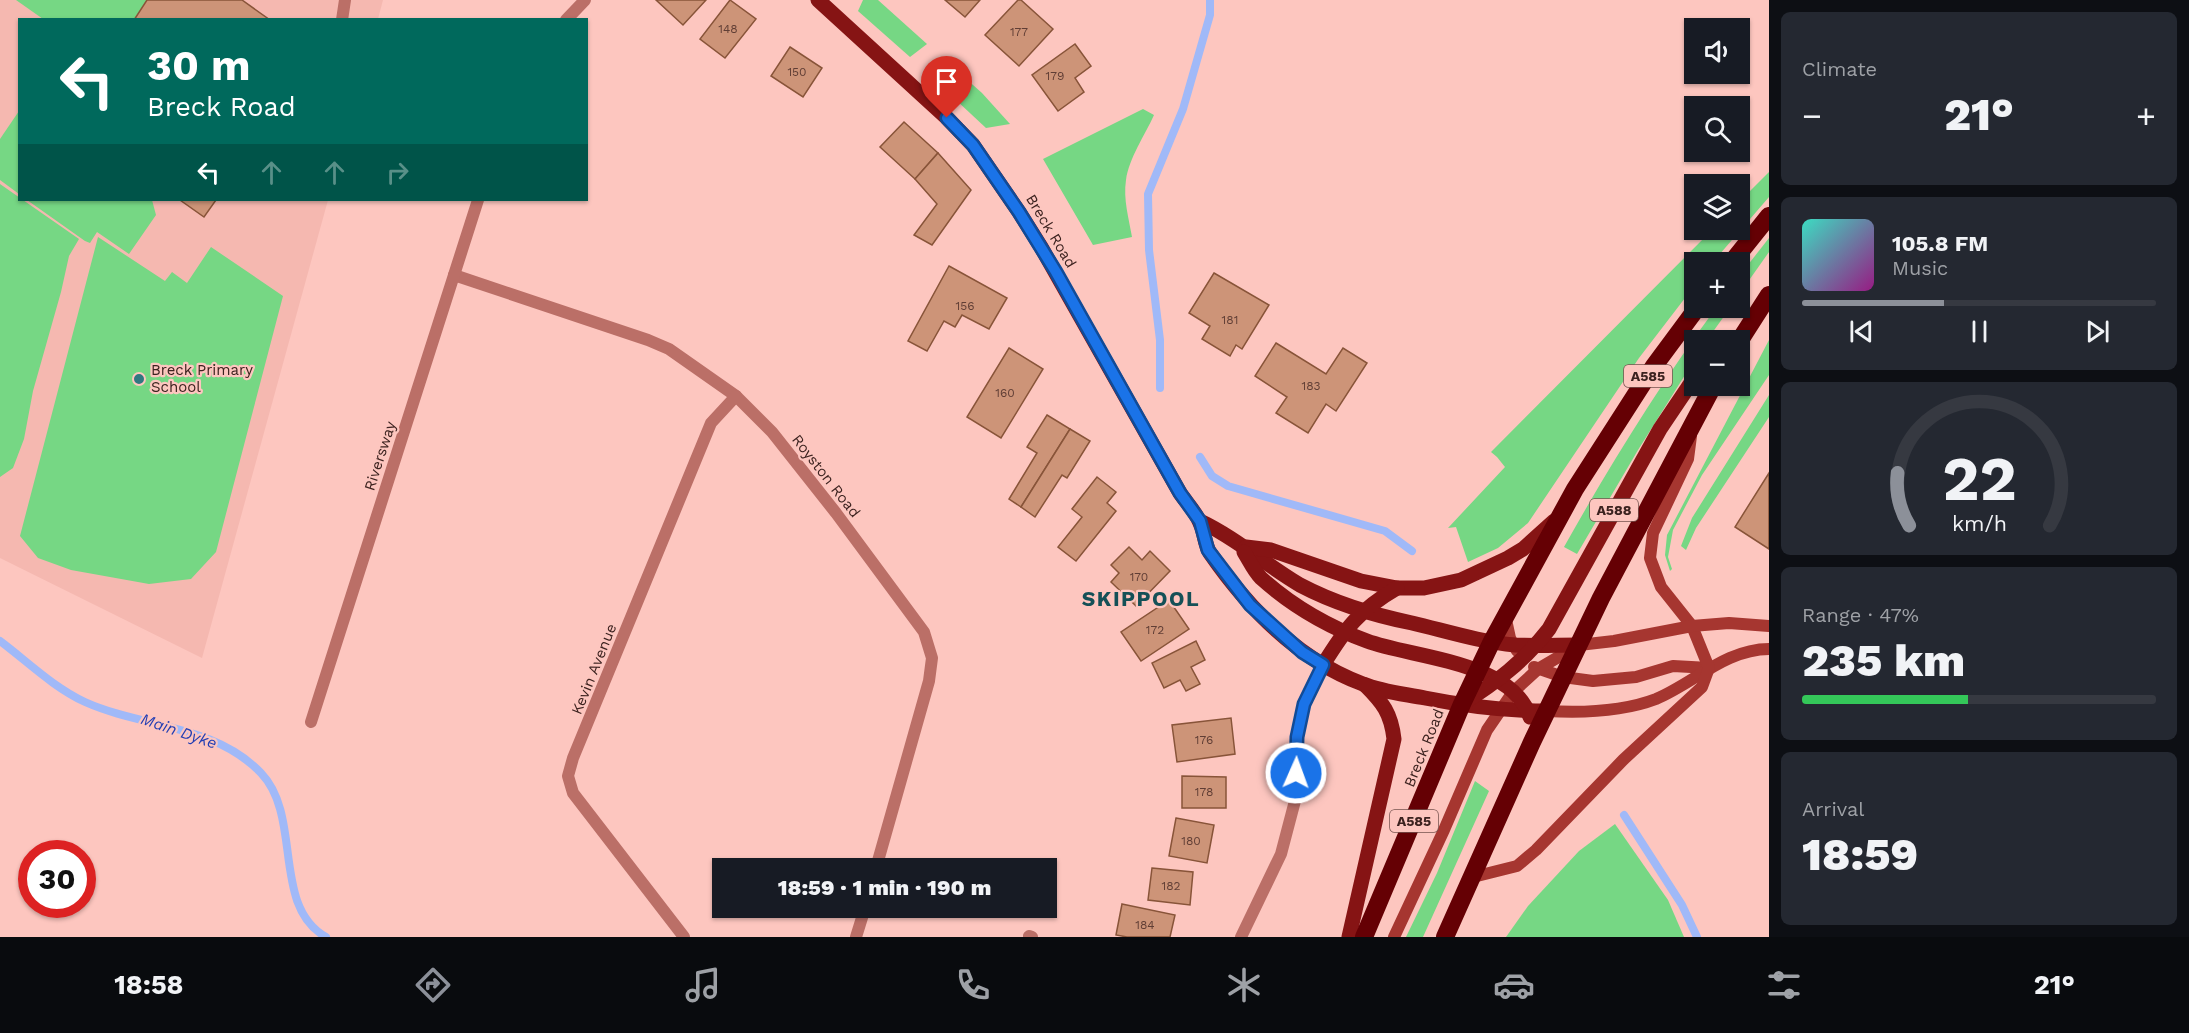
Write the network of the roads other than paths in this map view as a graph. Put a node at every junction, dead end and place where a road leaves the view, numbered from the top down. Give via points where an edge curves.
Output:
1 (345, 0) edge
2 (585, 0) edge
3 (818, 0) edge
4 (342, 18) edge
5 (568, 18) edge
6 (478, 201) edge
7 (1769, 216) edge
8 (1740, 252) edge
9 (454, 275) junction
10 (1769, 295) edge
11 (1689, 318) edge
12 (1746, 330) edge
13 (1684, 393) edge
14 (736, 396) junction
15 (1707, 396) edge
16 (1694, 420) junction
17 (1559, 517) junction
18 (1200, 521) junction
19 (1240, 547) junction
20 (1397, 588) junction
21 (1363, 612) junction
22 (1505, 615) junction
23 (1692, 626) junction
24 (1769, 626) edge
25 (1343, 631) junction
26 (1492, 641) junction
27 (1513, 644) junction
28 (1579, 645) junction
29 (1536, 646) junction
30 (1769, 649) edge
31 (1524, 659) junction
32 (1323, 665) junction
33 (1709, 668) junction
34 (1538, 669) junction
35 (1477, 670) junction
36 (1563, 677) junction
37 (1498, 681) junction
38 (1365, 685) junction
39 (1513, 692) junction
40 (1462, 704) junction
41 (1500, 710) junction
42 (1528, 711) junction
43 (1547, 711) junction
44 (311, 722) dead end
45 (1532, 742) junction
46 (879, 858) edge
47 (1473, 877) junction
48 (861, 918) edge
49 (684, 937) edge
50 (856, 937) edge
51 (1241, 937) edge
52 (1349, 937) edge
53 (1364, 937) edge
54 (1394, 937) edge
55 (1444, 937) edge

1 - 4 street
2 - 5 street
3 - 18 main road, Breck Road via 973,145 1041,247 1180,493
6 - 9 street, Riversway
7 - 8 highway
9 - 14 street, Royston Road via 669,349
9 - 44 street, Riversway
10 - 12 highway
11 - 17 highway, A585
13 - 29 main road, A588
14 - 46 street, Royston Road via 772,432 924,632 932,658 929,681
14 - 49 street, Kevin Avenue via 711,423 568,776 573,794
15 - 16 highway
16 - 23 main road via 1688,459 1653,533 1650,558 1661,586
16 - 28 highway
17 - 20 main road via 1523,549 1461,580
17 - 22 highway, A585
18 - 19 main road, Breck Road
18 - 32 main road, Breck Road via 1208,550 1250,605 1302,652
19 - 20 main road via 1271,550 1340,575
19 - 21 main road, Breck Road via 1300,585
19 - 25 main road via 1260,577 1322,621
20 - 21 main road
21 - 25 main road
21 - 26 main road, Breck Road
22 - 26 highway, A585
22 - 27 main road
23 - 24 main road
23 - 28 main road
23 - 33 main road
25 - 32 main road
25 - 35 main road via 1386,647
26 - 27 main road, Breck Road
26 - 35 highway, A585
27 - 29 main road, Breck Road
27 - 31 main road
28 - 29 main road, Breck Road
28 - 34 main road
28 - 36 highway
29 - 31 main road, A588
30 - 33 main road via 1742,654
31 - 34 main road
31 - 37 main road, A588
32 - 38 main road, Breck Road
32 - 51 street via 1304,704 1297,737 1296,797 1281,854
33 - 36 main road via 1673,666 1636,676 1593,681
33 - 43 main road via 1686,684 1639,704 1576,713
33 - 47 main road via 1702,687 1623,760 1536,850 1516,866
34 - 36 main road
34 - 39 main road
35 - 37 main road
35 - 40 highway, A585
36 - 43 highway
37 - 39 main road
37 - 40 main road, A588
38 - 40 main road
38 - 52 main road via 1383,702 1394,739
39 - 41 main road
39 - 42 main road
40 - 41 main road
40 - 53 highway, Breck Road / A585
41 - 42 main road
41 - 54 main road via 1481,743
42 - 43 main road
42 - 45 main road
43 - 45 highway
45 - 47 highway
47 - 55 highway
48 - 50 street

